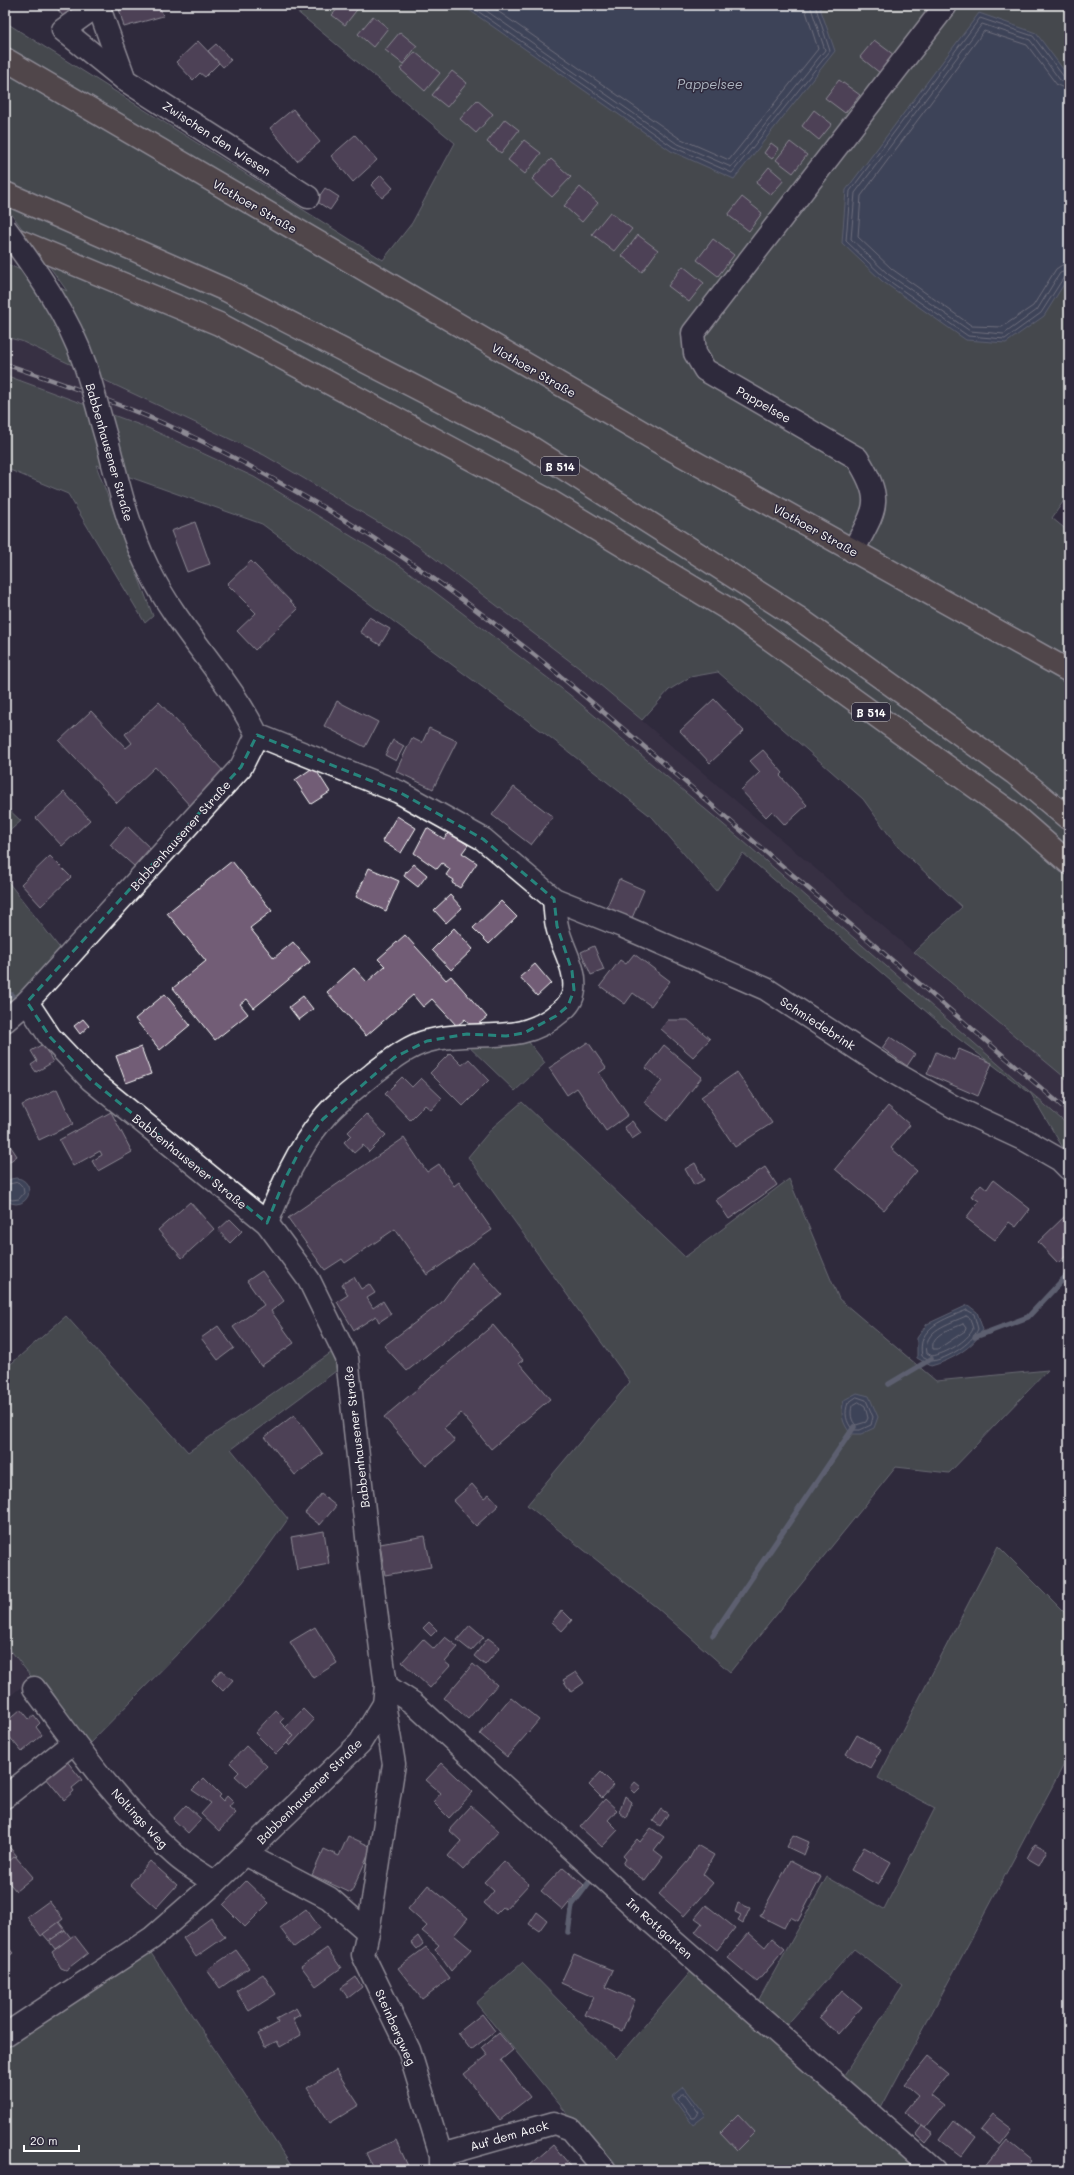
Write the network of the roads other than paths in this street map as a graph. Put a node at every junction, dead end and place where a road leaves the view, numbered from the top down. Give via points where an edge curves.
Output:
1 (98, 5) edge
2 (946, 5) edge
3 (5, 59) edge
4 (125, 80) junction
5 (5, 193) edge
6 (308, 197) dead end
7 (5, 228) edge
8 (5, 235) edge
9 (854, 551) junction
10 (1069, 671) edge
11 (257, 735) junction
12 (1069, 819) edge
13 (1069, 863) edge
14 (554, 899) junction
15 (27, 1002) junction
16 (5, 1021) edge
17 (1069, 1169) edge
18 (267, 1223) junction
19 (34, 1688) dead end
20 (385, 1695) junction
21 (74, 1742) junction
22 (5, 1797) edge
23 (245, 1854) junction
24 (215, 1883) junction
25 (368, 1932) junction
26 (5, 2035) edge
27 (441, 2162) edge
28 (605, 2170) edge
29 (934, 2170) edge

1 - 4 street, Zwischen den Wiesen
1 - 4 street, Zwischen den Wiesen via 63,30
2 - 9 street, Pappelsee via 693,333 695,354 705,370 857,458 868,474 875,496 873,512
3 - 9 main road, Vlothoer Straße via 664,445
4 - 6 street, Zwischen den Wiesen
5 - 12 main road, B 514 via 226,290 524,443 797,617 1014,773
7 - 11 street, Babbenhausener Straße, bridge via 36,270 65,319 84,364 126,514 149,571 175,613 245,710
8 - 13 main road, B 514 via 219,324 548,500 728,609 1013,814
9 - 10 main road, Vlothoer Straße
11 - 14 street via 399,792 477,836
11 - 15 street, Babbenhausener Straße via 241,767
14 - 17 street, Schmiedebrink via 766,989 894,1072 954,1107 1027,1141 1060,1160
14 - 18 street via 557,926 572,970 574,990 568,1006 548,1022 524,1033 506,1036 467,1034 427,1041 395,1057 350,1093 323,1119 302,1146
15 - 16 street
15 - 18 street, Babbenhausener Straße via 50,1037 90,1079
18 - 20 street, Babbenhausener Straße via 309,1280 347,1358
19 - 21 street, Noltings Weg
20 - 23 street, Babbenhausener Straße via 360,1743
20 - 25 street, Steinbergweg via 394,1764
20 - 29 street, Im Rottgarten via 413,1703 654,1924
21 - 22 street
21 - 24 street, Noltings Weg via 133,1814 176,1856
23 - 24 street, Babbenhausener Straße
23 - 25 street via 329,1898
24 - 26 street, Babbenhausener Straße via 152,1938
25 - 27 street, Steinbergweg via 363,1954 409,2050
27 - 28 street, Auf dem Aack via 554,2123 571,2129

